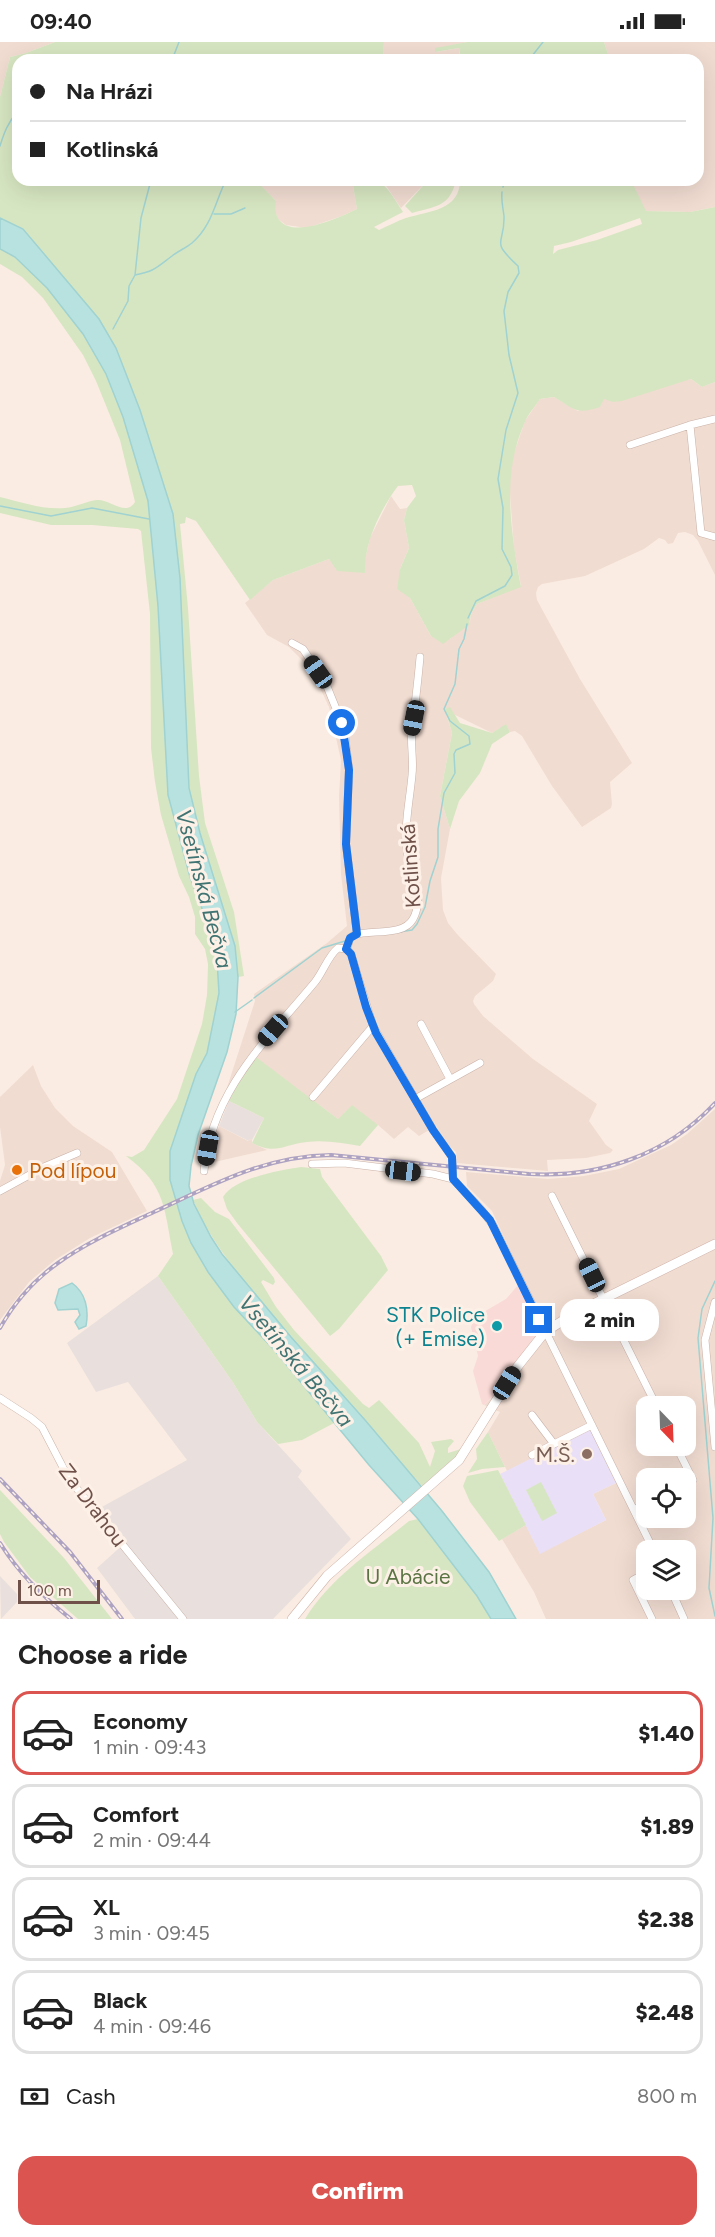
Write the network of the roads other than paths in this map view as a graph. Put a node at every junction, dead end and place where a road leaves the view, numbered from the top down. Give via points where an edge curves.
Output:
1 (715, 419) edge
2 (690, 425) junction
3 (630, 445) dead end
4 (715, 537) edge
5 (292, 643) dead end
6 (420, 657) dead end
7 (351, 940) junction
8 (421, 1023) dead end
9 (373, 1026) junction
10 (480, 1063) dead end
11 (450, 1079) junction
12 (313, 1097) dead end
13 (415, 1099) junction
14 (77, 1153) dead end
15 (312, 1164) dead end
16 (204, 1171) dead end
17 (453, 1179) junction
18 (0, 1191) edge
19 (552, 1196) dead end
20 (715, 1244) edge
21 (603, 1299) junction
22 (715, 1302) edge
23 (545, 1332) junction
24 (652, 1396) edge
25 (0, 1398) edge
26 (532, 1415) dead end
27 (592, 1425) junction
28 (554, 1444) junction
29 (715, 1447) edge
30 (532, 1455) dead end
31 (634, 1510) joint
32 (649, 1540) edge
33 (643, 1600) edge
34 (675, 1600) edge
35 (183, 1619) edge
36 (292, 1619) edge
37 (652, 1619) edge
38 (684, 1619) edge

1 - 2 street
2 - 3 street
2 - 4 street via 701,533
5 - 7 street via 303,649 338,711 348,754 346,844
6 - 7 street, Kotlinská via 406,819 406,844 417,907 408,926
7 - 9 street via 351,954
7 - 16 street via 333,952 319,977 241,1069 212,1131
8 - 11 street
9 - 12 street
9 - 13 street
10 - 11 street
11 - 13 street
13 - 17 street via 452,1157
14 - 18 street
15 - 17 street via 344,1163
17 - 23 street via 490,1220
19 - 21 street
20 - 21 main road
21 - 23 main road
21 - 24 street
22 - 29 street via 705,1340
23 - 27 street
23 - 36 main road via 518,1366 463,1454 327,1576
25 - 35 street, Za Drahou via 42,1427 69,1479
26 - 28 street
27 - 28 street
27 - 31 street
28 - 30 street
31 - 32 street
33 - 37 street
34 - 38 street

